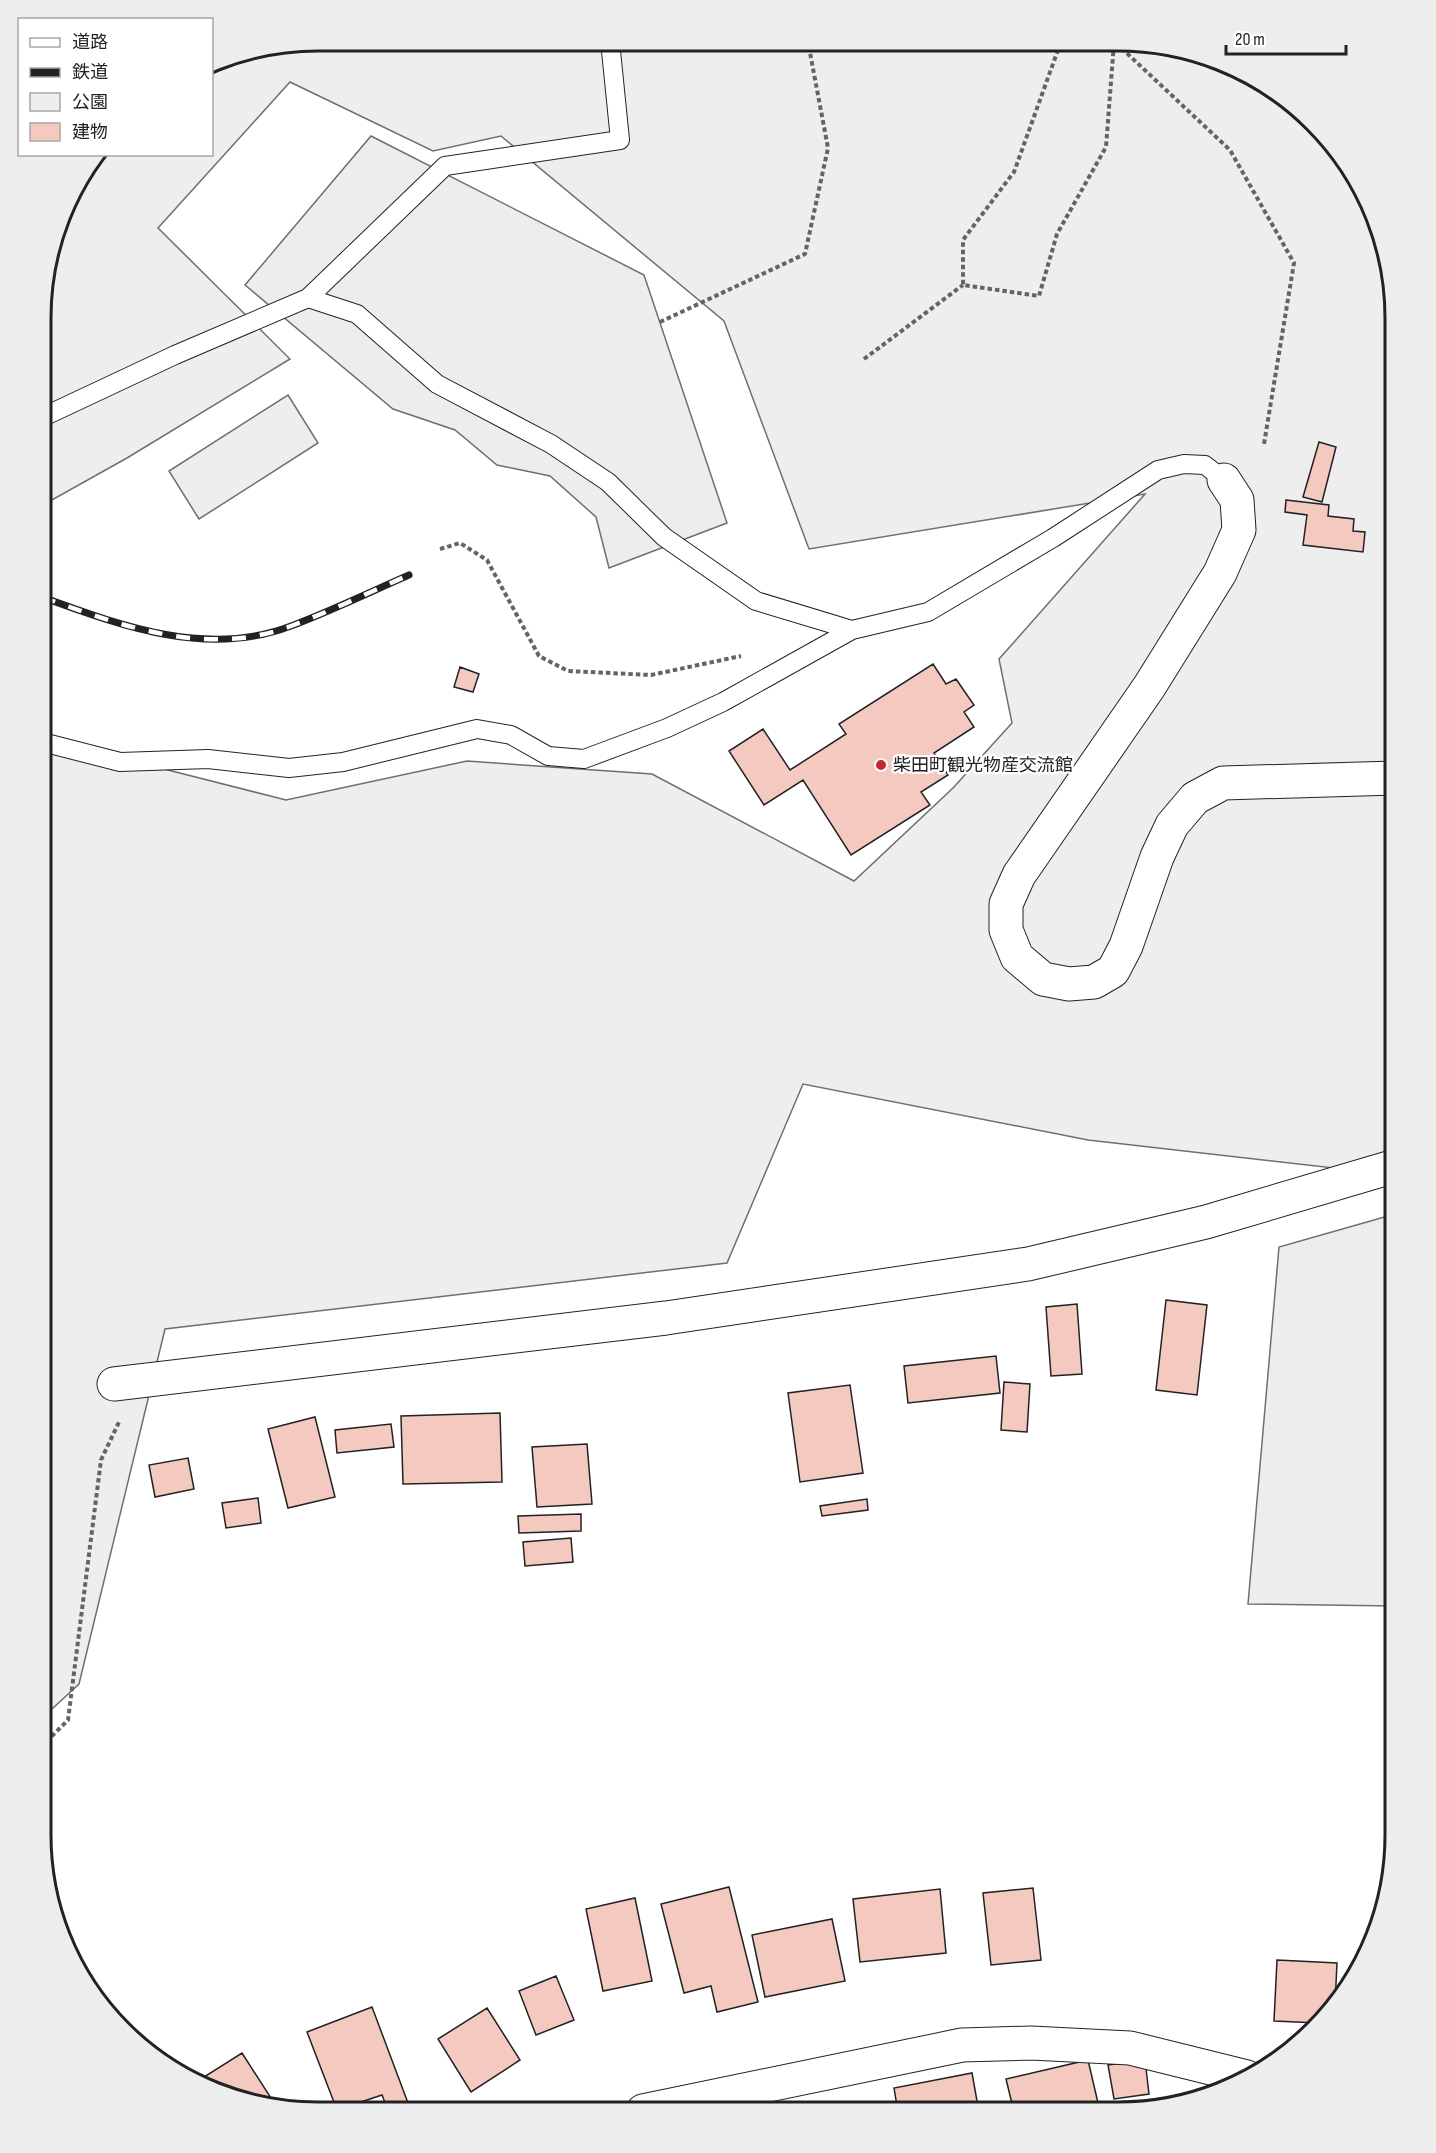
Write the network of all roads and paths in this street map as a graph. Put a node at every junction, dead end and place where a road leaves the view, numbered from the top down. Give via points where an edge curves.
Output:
1 (611, 51) edge
2 (810, 51) edge
3 (1058, 51) edge
4 (1114, 51) edge
5 (1124, 51) edge
6 (963, 285) junction
7 (308, 298) junction
8 (660, 322) dead end
9 (864, 359) dead end
10 (51, 413) edge
11 (1264, 444) dead end
12 (1224, 480) joint
13 (440, 549) dead end
14 (852, 630) junction
15 (744, 655) dead end
16 (51, 744) edge
17 (1385, 778) edge
18 (1385, 1169) edge
19 (114, 1384) joint
20 (51, 1737) edge
21 (1236, 2074) edge
22 (686, 2102) edge

1 - 7 lane via 620,140 445,166
2 - 8 path via 828,148 805,254
3 - 6 path via 1014,172 963,240
4 - 6 path via 1107,147 1057,234 1039,296
5 - 11 path via 1230,150 1294,263
6 - 9 path
7 - 10 lane
7 - 14 lane via 357,314 437,384 551,444 608,482 664,537 756,601
12 - 14 lane via 1205,465 1184,464 1158,470 928,612
12 - 17 street via 1237,500 1239,530 1220,573 1149,687 1019,875 1006,904 1006,930 1017,957 1043,979 1069,984 1094,981 1113,971 1172,825 1195,798 1223,783
13 - 15 path via 460,543 487,560 539,656 568,671 651,675
14 - 16 lane via 723,702 668,728 584,759 548,756 511,735 477,729 343,762 289,768 208,759 120,762
18 - 19 street via 1206,1222 1028,1264 666,1318
19 - 20 path via 123,1412 101,1460 68,1720
21 - 22 street via 1130,2048 1031,2043 962,2045

